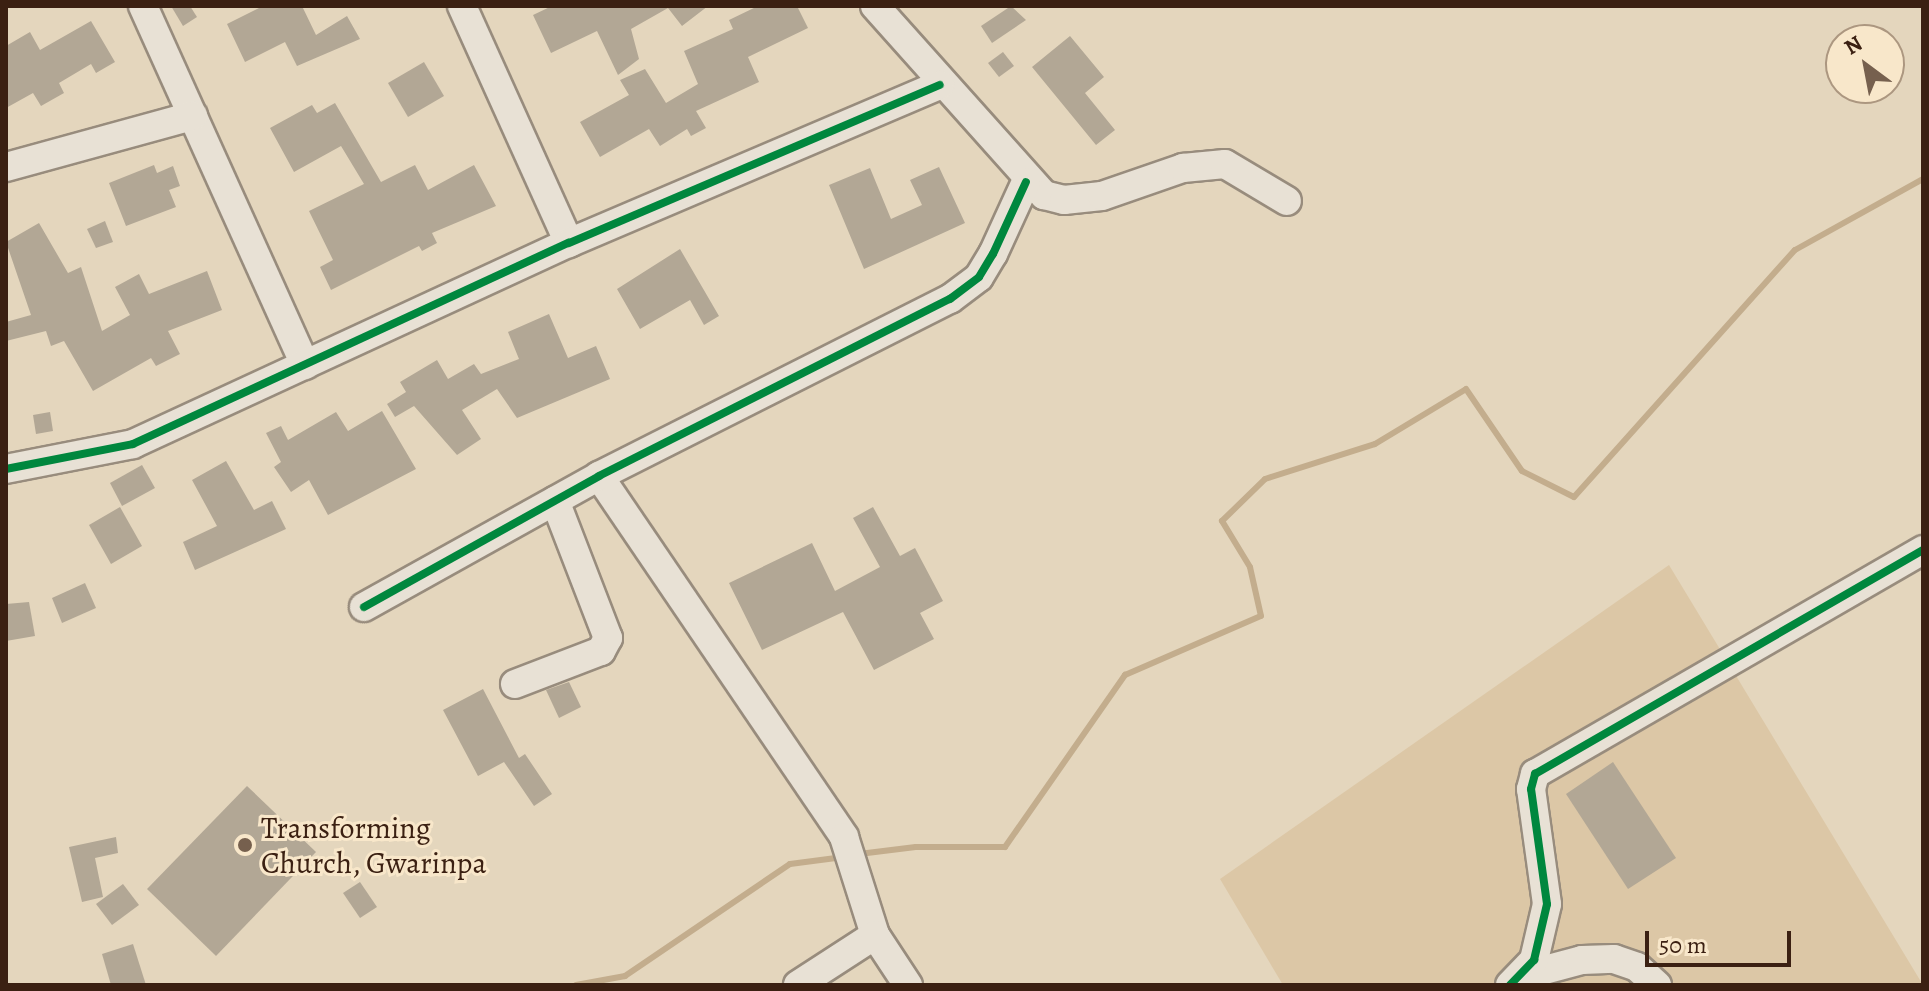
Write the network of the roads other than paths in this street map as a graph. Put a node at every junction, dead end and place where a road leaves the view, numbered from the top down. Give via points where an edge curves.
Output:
1 (143, 6) edge
2 (462, 6) edge
3 (875, 6) edge
4 (940, 85) junction
5 (193, 116) junction
6 (6, 167) edge
7 (1026, 182) junction
8 (1287, 201) dead end
9 (569, 243) junction
10 (305, 365) junction
11 (6, 469) edge
12 (599, 476) junction
13 (555, 501) junction
14 (1923, 550) edge
15 (364, 607) dead end
16 (515, 684) dead end
17 (871, 926) junction
18 (1516, 980) edge
19 (798, 985) edge
20 (908, 985) edge
21 (1657, 985) edge

1 - 5 street
2 - 9 street
3 - 4 street
4 - 7 street
4 - 9 street
5 - 6 street
5 - 10 street
7 - 8 street via 1064,200 1102,196 1183,168 1225,164
7 - 12 street via 986,266 950,299
9 - 10 street
10 - 11 street via 133,444 68,462
12 - 13 street
12 - 17 street via 844,837
13 - 15 street
13 - 16 street via 608,638 601,651
14 - 18 street via 1535,774 1531,789 1547,904 1543,939
17 - 19 street
17 - 20 street
18 - 21 street via 1582,960 1614,959 1637,967

